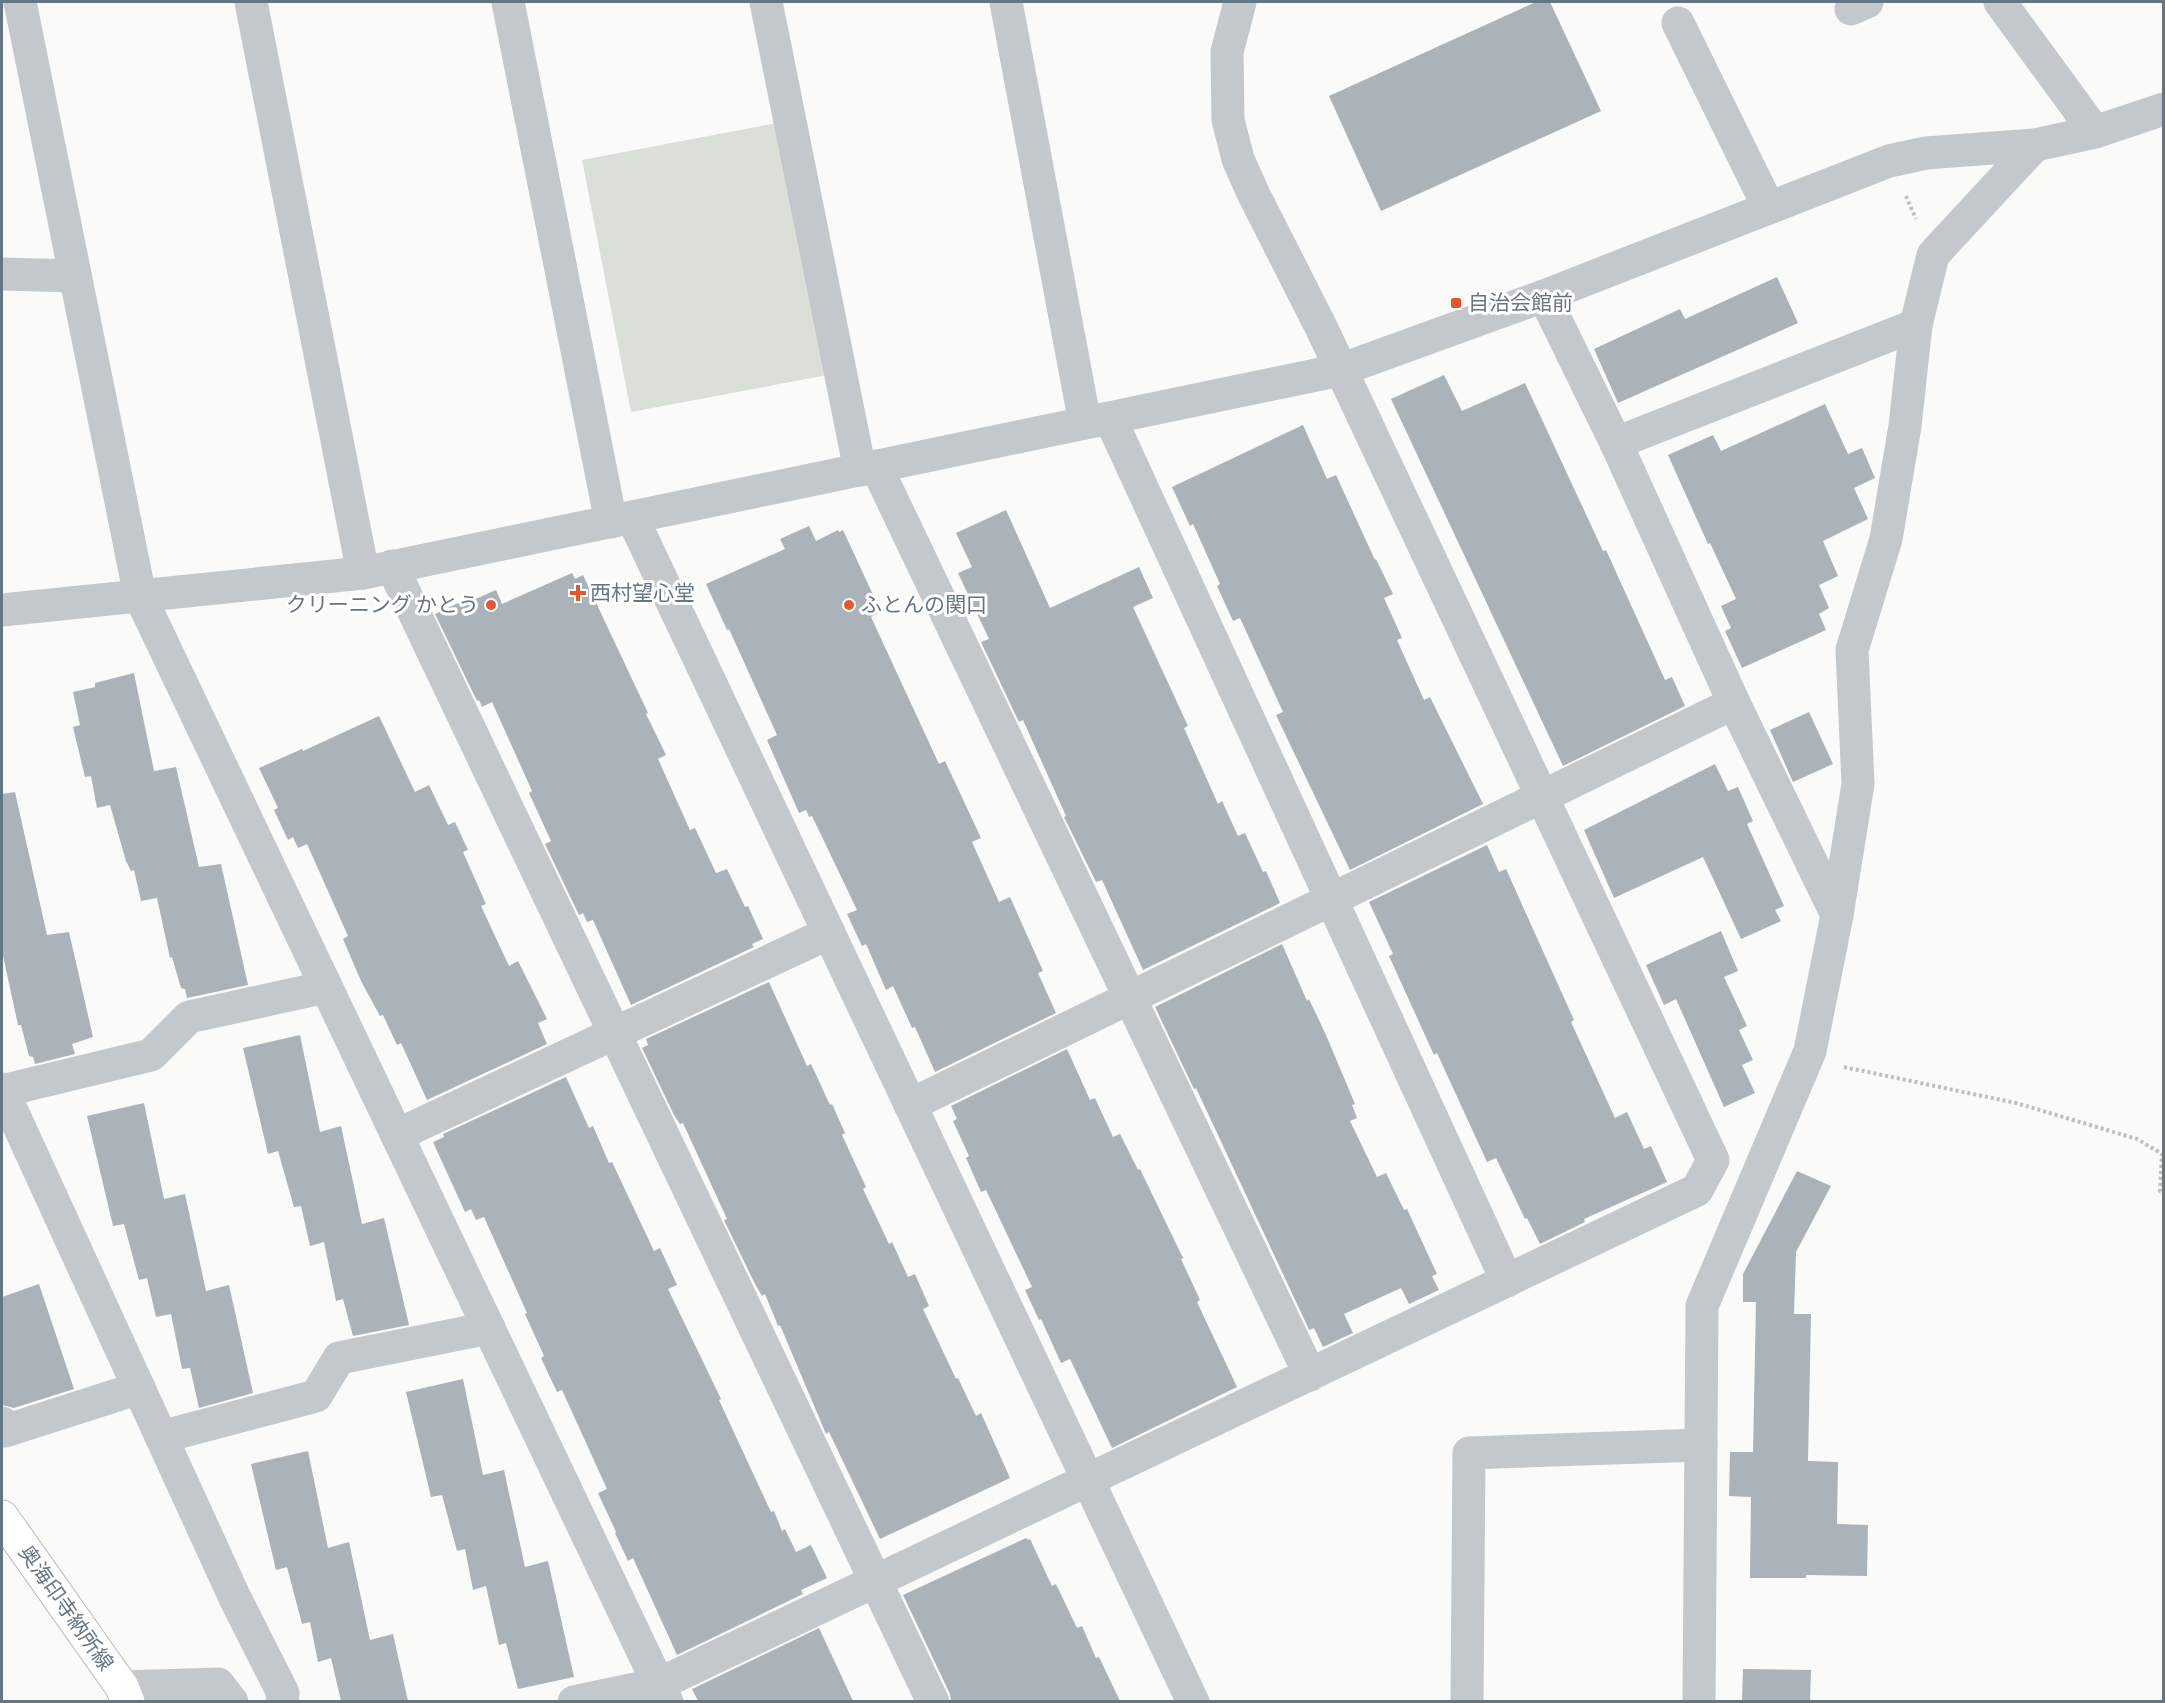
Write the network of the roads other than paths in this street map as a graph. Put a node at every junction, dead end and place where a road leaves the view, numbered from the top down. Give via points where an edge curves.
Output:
1 (20, 2) edge
2 (251, 2) edge
3 (508, 2) edge
4 (766, 2) edge
5 (1006, 2) edge
6 (1240, 2) edge
7 (2000, 2) edge
8 (1678, 23) dead end
9 (2163, 109) edge
10 (2095, 132) junction
11 (2035, 145) junction
12 (1769, 208) junction
13 (2, 274) edge
14 (75, 276) junction
15 (1544, 296) junction
16 (1916, 325) junction
17 (1340, 370) junction
18 (1098, 421) junction
19 (1616, 443) junction
20 (868, 468) junction
21 (621, 519) junction
22 (377, 570) junction
23 (140, 596) junction
24 (2, 610) edge
25 (1734, 703) junction
26 (1542, 797) junction
27 (1332, 899) junction
28 (1837, 915) junction
29 (829, 933) junction
30 (326, 987) junction
31 (1130, 998) junction
32 (615, 1033) junction
33 (2, 1090) edge
34 (910, 1105) junction
35 (398, 1135) junction
36 (1507, 1281) junction
37 (489, 1328) junction
38 (1310, 1375) junction
39 (139, 1388) junction
40 (2, 1423) edge
41 (161, 1437) junction
42 (1701, 1445) junction
43 (1088, 1480) junction
44 (2, 1517) edge
45 (875, 1581) junction
46 (663, 1693) edge
47 (125, 1694) edge
48 (232, 1701) edge
49 (282, 1701) edge
50 (574, 1701) edge
51 (933, 1701) edge
52 (1194, 1701) edge
53 (1467, 1701) edge
54 (1699, 1701) edge

1 - 14 street
2 - 22 street
3 - 21 street
4 - 20 street
5 - 18 street
6 - 17 street via 1227,52 1228,120 1238,159
7 - 10 street
8 - 12 street
9 - 10 street
10 - 11 street
11 - 12 street via 1926,153 1889,161
11 - 16 street via 1933,255
12 - 15 street
13 - 14 street
14 - 23 street
15 - 17 street
15 - 19 street
16 - 19 street
16 - 28 street via 1905,426 1886,539 1852,650 1858,784
17 - 18 street
17 - 26 street
18 - 20 street
18 - 27 street
19 - 25 street
20 - 21 street
20 - 31 street
21 - 22 street
21 - 29 street
22 - 23 street
22 - 32 street
23 - 24 street
23 - 30 street
25 - 26 street
25 - 28 street
26 - 27 street
26 - 36 street via 1713,1160 1697,1190
27 - 31 street
27 - 36 street
28 - 42 street via 1807,1059 1702,1306
29 - 32 street
29 - 34 street
30 - 33 street via 189,1017 151,1055
30 - 35 street
31 - 34 street
31 - 38 street
32 - 35 street
32 - 45 street
33 - 39 street
34 - 43 street
35 - 37 street
36 - 38 street
37 - 41 street via 339,1358 316,1396
37 - 46 street
38 - 43 street
39 - 40 street via 6,1431
39 - 41 street
41 - 49 street via 283,1693
42 - 53 street via 1469,1453
42 - 54 street
43 - 45 street
43 - 52 street
44 - 47 main road, 奥海印寺納所線
45 - 46 street
45 - 51 street
46 - 50 street
47 - 48 street via 218,1684

